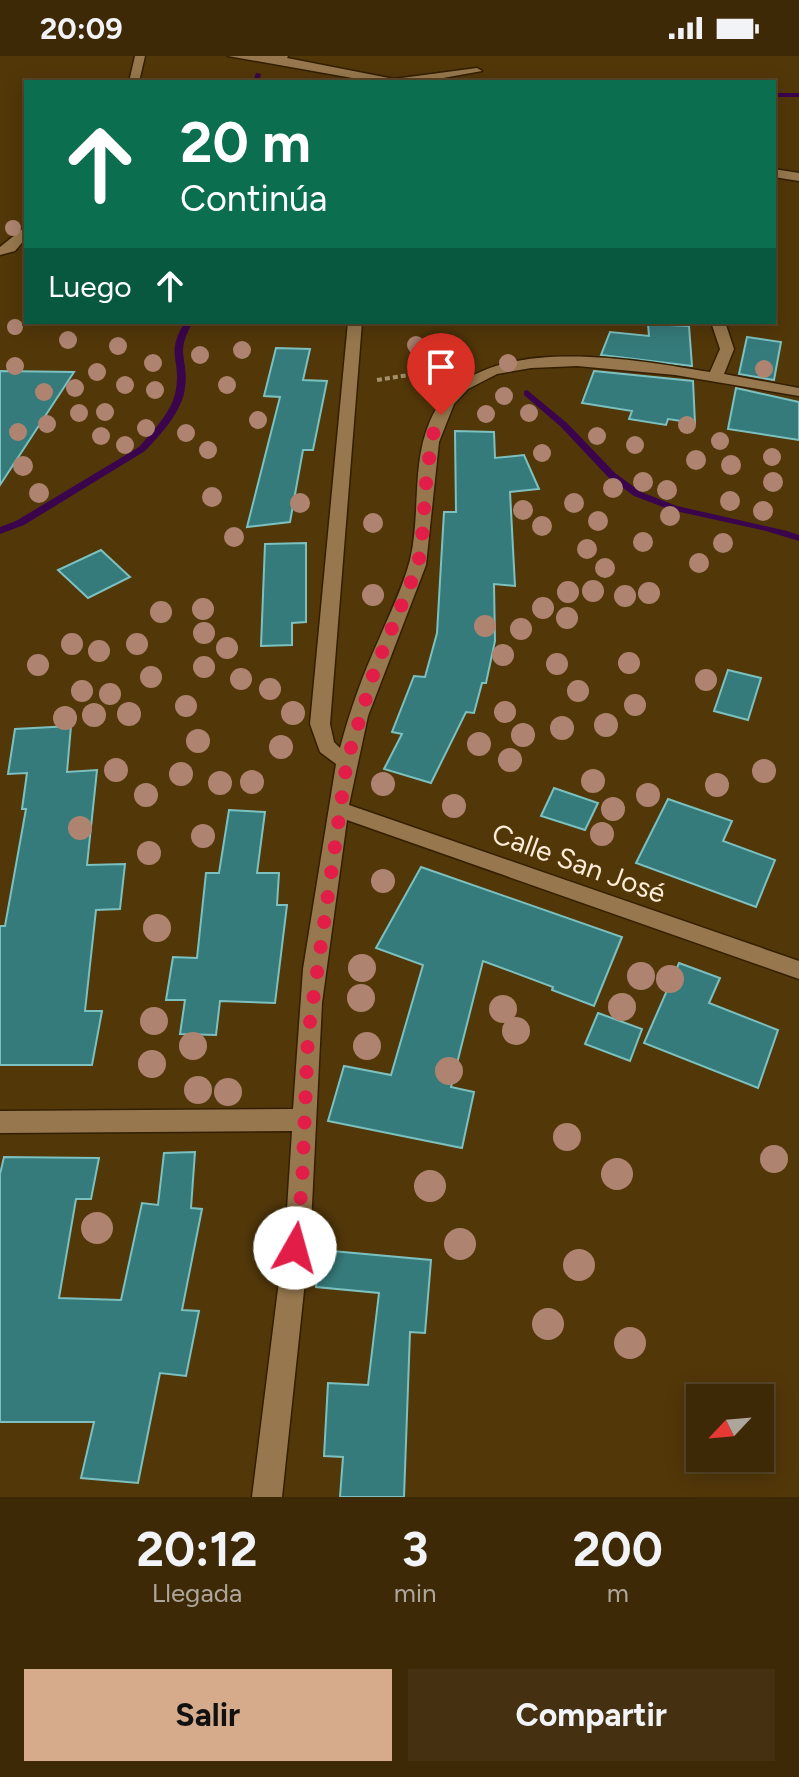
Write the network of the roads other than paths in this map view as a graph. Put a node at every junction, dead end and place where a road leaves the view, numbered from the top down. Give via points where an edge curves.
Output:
1 (140, 56) edge
2 (233, 56) edge
3 (281, 58) edge
4 (477, 71) dead end
5 (134, 80) edge
6 (385, 80) edge
7 (409, 80) edge
8 (776, 173) edge
9 (799, 177) edge
10 (24, 232) edge
11 (0, 251) edge
12 (355, 324) edge
13 (719, 324) edge
14 (714, 379) junction
15 (799, 392) edge
16 (347, 761) junction
17 (339, 809) junction
18 (799, 970) edge
19 (305, 1120) junction
20 (0, 1122) edge
21 (267, 1497) edge

1 - 5 street
2 - 3 street
3 - 6 street
4 - 7 street
8 - 9 street
10 - 11 street
12 - 16 street via 320,724 322,743
13 - 14 street via 727,349
14 - 15 street
14 - 16 street via 569,361 506,369 467,384 450,400 434,430 416,570 370,683
16 - 17 street
17 - 18 street, Calle San José
17 - 19 street via 308,1036
19 - 20 street
19 - 21 street

